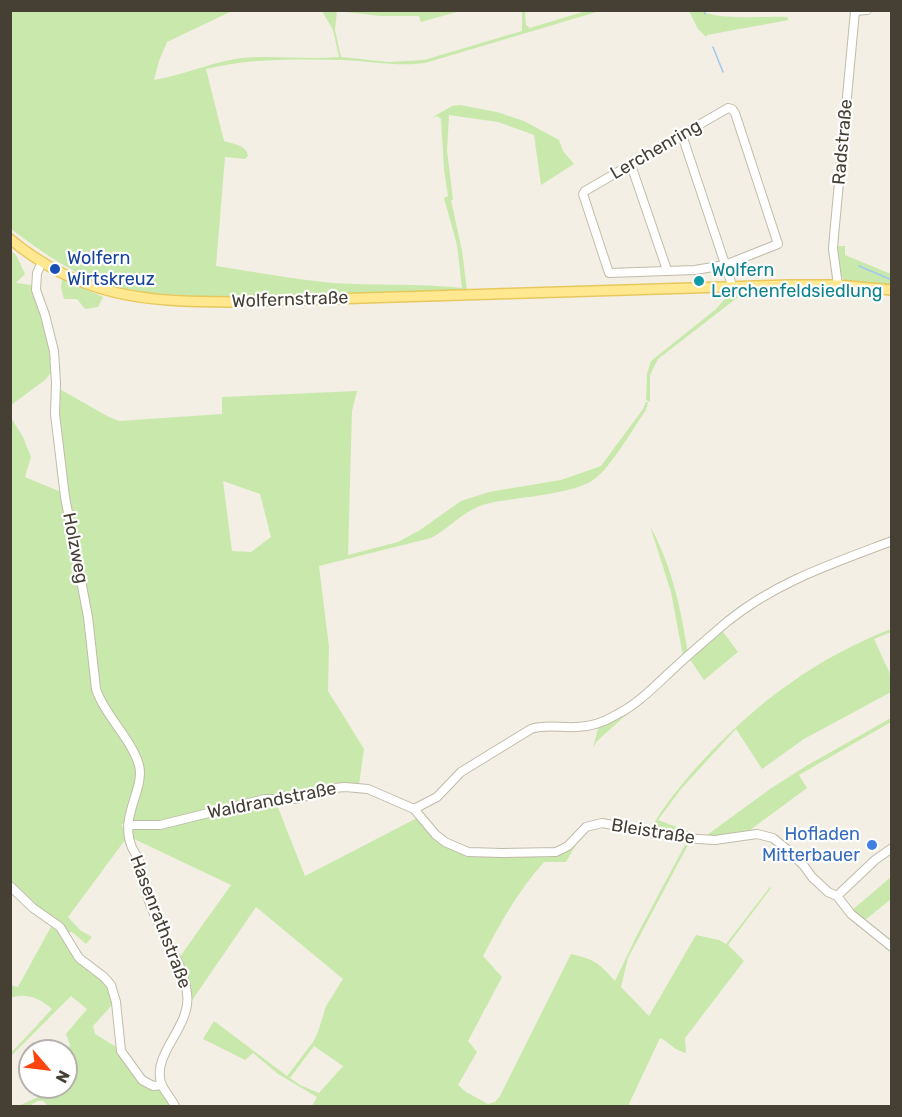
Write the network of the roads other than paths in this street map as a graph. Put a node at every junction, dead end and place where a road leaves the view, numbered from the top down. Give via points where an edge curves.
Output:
1 (867, 10) edge
2 (682, 135) junction
3 (631, 165) junction
4 (10, 238) edge
5 (42, 262) junction
6 (725, 265) junction
7 (667, 270) junction
8 (838, 285) junction
9 (733, 288) junction
10 (891, 290) edge
11 (891, 541) edge
12 (414, 809) junction
13 (128, 825) junction
14 (891, 848) edge
15 (10, 886) edge
16 (837, 896) junction
17 (891, 946) edge
18 (162, 1085) junction
19 (175, 1107) edge

1 - 8 street, Radstraße via 855,11 833,249
2 - 3 street, Lerchenring
2 - 6 street
2 - 6 street, Lerchenring via 732,109 778,240 776,246
3 - 7 street
3 - 7 street, Lerchenring via 583,194 607,271
4 - 5 main road, Wolfernstraße
5 - 9 main road, Wolfernstraße via 107,291 168,302
5 - 13 street, Holzweg via 36,290 54,351 55,414 63,485 88,617 96,689 140,767
6 - 7 street, Lerchenring
6 - 9 street
8 - 9 main road, Wolfernstraße
8 - 10 main road, Wolfernstraße
11 - 12 street via 824,566 748,606 642,698 614,716 579,727 531,729 461,772 437,797
12 - 13 street, Waldrandstraße via 368,789 345,787 296,799 265,799 160,825
12 - 16 street, Bleistraße via 436,835 468,852 556,852 568,846 586,827 602,824 682,838 715,840 757,834 773,838 789,850 812,877
13 - 18 street, Hasenrathstraße via 150,906 171,946 188,996 185,1017 162,1060
14 - 16 street
15 - 18 street via 60,927 79,958 111,985 121,1051 142,1080 153,1086
16 - 17 street via 851,914
18 - 19 street

